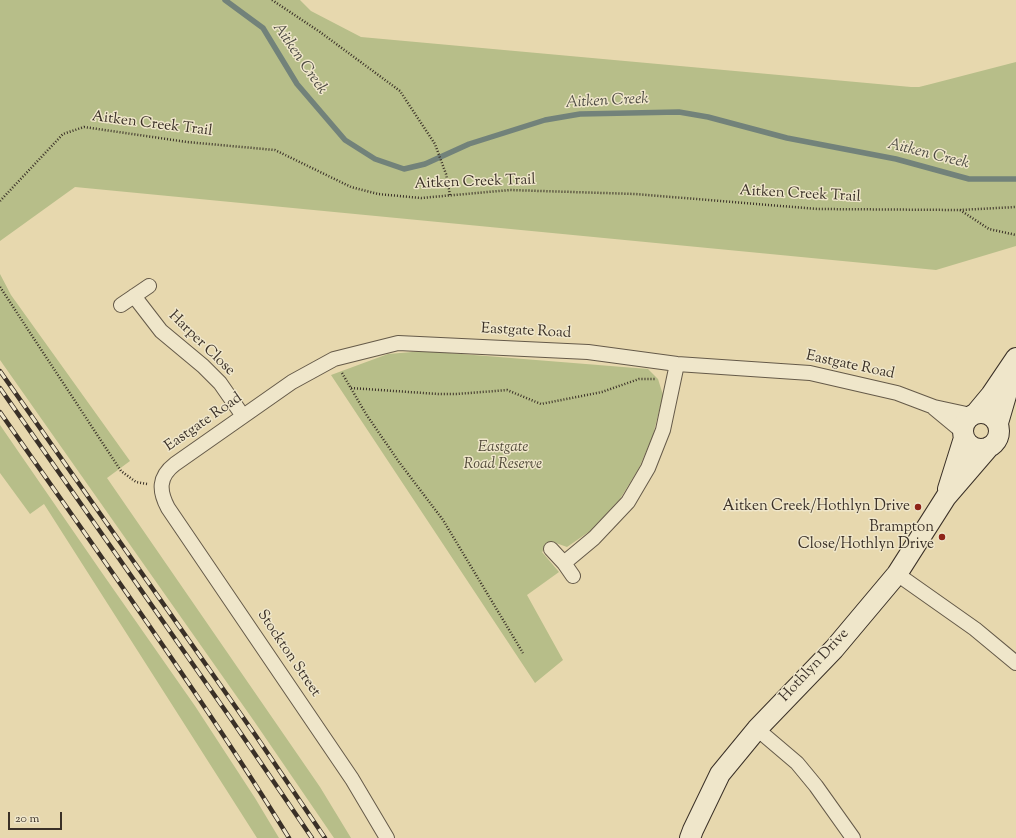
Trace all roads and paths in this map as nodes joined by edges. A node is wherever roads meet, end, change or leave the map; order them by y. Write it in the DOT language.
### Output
graph roads {
  1 [pos="272,0"];
  2 [pos="450,195"];
  3 [pos="0,201"];
  4 [pos="1016,207"];
  5 [pos="960,210"];
  6 [pos="1016,235"];
  7 [pos="149,286"];
  8 [pos="0,287"];
  9 [pos="134,296"];
  10 [pos="121,305"];
  11 [pos="1016,357"];
  12 [pos="334,359"];
  13 [pos="677,364"];
  14 [pos="660,379"];
  15 [pos="351,388"];
  16 [pos="243,416"];
  17 [pos="998,423"];
  18 [pos="968,424"];
  19 [pos="989,448"];
  20 [pos="155,487"];
  21 [pos="946,497"];
  22 [pos="551,549"];
  23 [pos="564,563"];
  24 [pos="897,574"];
  25 [pos="573,576"];
  26 [pos="523,653"];
  27 [pos="1016,663"];
  28 [pos="757,729"];
  29 [pos="387,838"];
  30 [pos="690,838"];
  31 [pos="853,838"];
  1 -- 2 [label="path"];
  2 -- 3 [label="path, Aitken Creek Trail"];
  2 -- 5 [label="path, Aitken Creek Trail"];
  4 -- 5 [label="path, Aitken Creek Trail"];
  5 -- 6 [label="path"];
  7 -- 9 [label="street"];
  8 -- 20 [label="path"];
  9 -- 10 [label="street"];
  9 -- 16 [label="street, Harper Close"];
  11 -- 17 [label="street, Hothlyn Drive"];
  11 -- 18 [label="street, Hothlyn Drive"];
  12 -- 13 [label="street, Eastgate Road"];
  12 -- 15 [label="path"];
  12 -- 16 [label="street, Eastgate Road"];
  13 -- 18 [label="street, Eastgate Road"];
  13 -- 23 [label="street"];
  14 -- 15 [label="path"];
  15 -- 26 [label="path"];
  16 -- 20 [label="street, Eastgate Road"];
  17 -- 18 [label="street"];
  17 -- 19 [label="street"];
  18 -- 19 [label="street"];
  18 -- 21 [label="street, Hothlyn Drive"];
  19 -- 21 [label="street, Hothlyn Drive"];
  20 -- 29 [label="street, Stockton Street"];
  21 -- 24 [label="street, Hothlyn Drive"];
  22 -- 23 [label="street"];
  23 -- 25 [label="street"];
  24 -- 27 [label="street"];
  24 -- 28 [label="street, Hothlyn Drive"];
  28 -- 30 [label="street, Hothlyn Drive"];
  28 -- 31 [label="street"];
}
